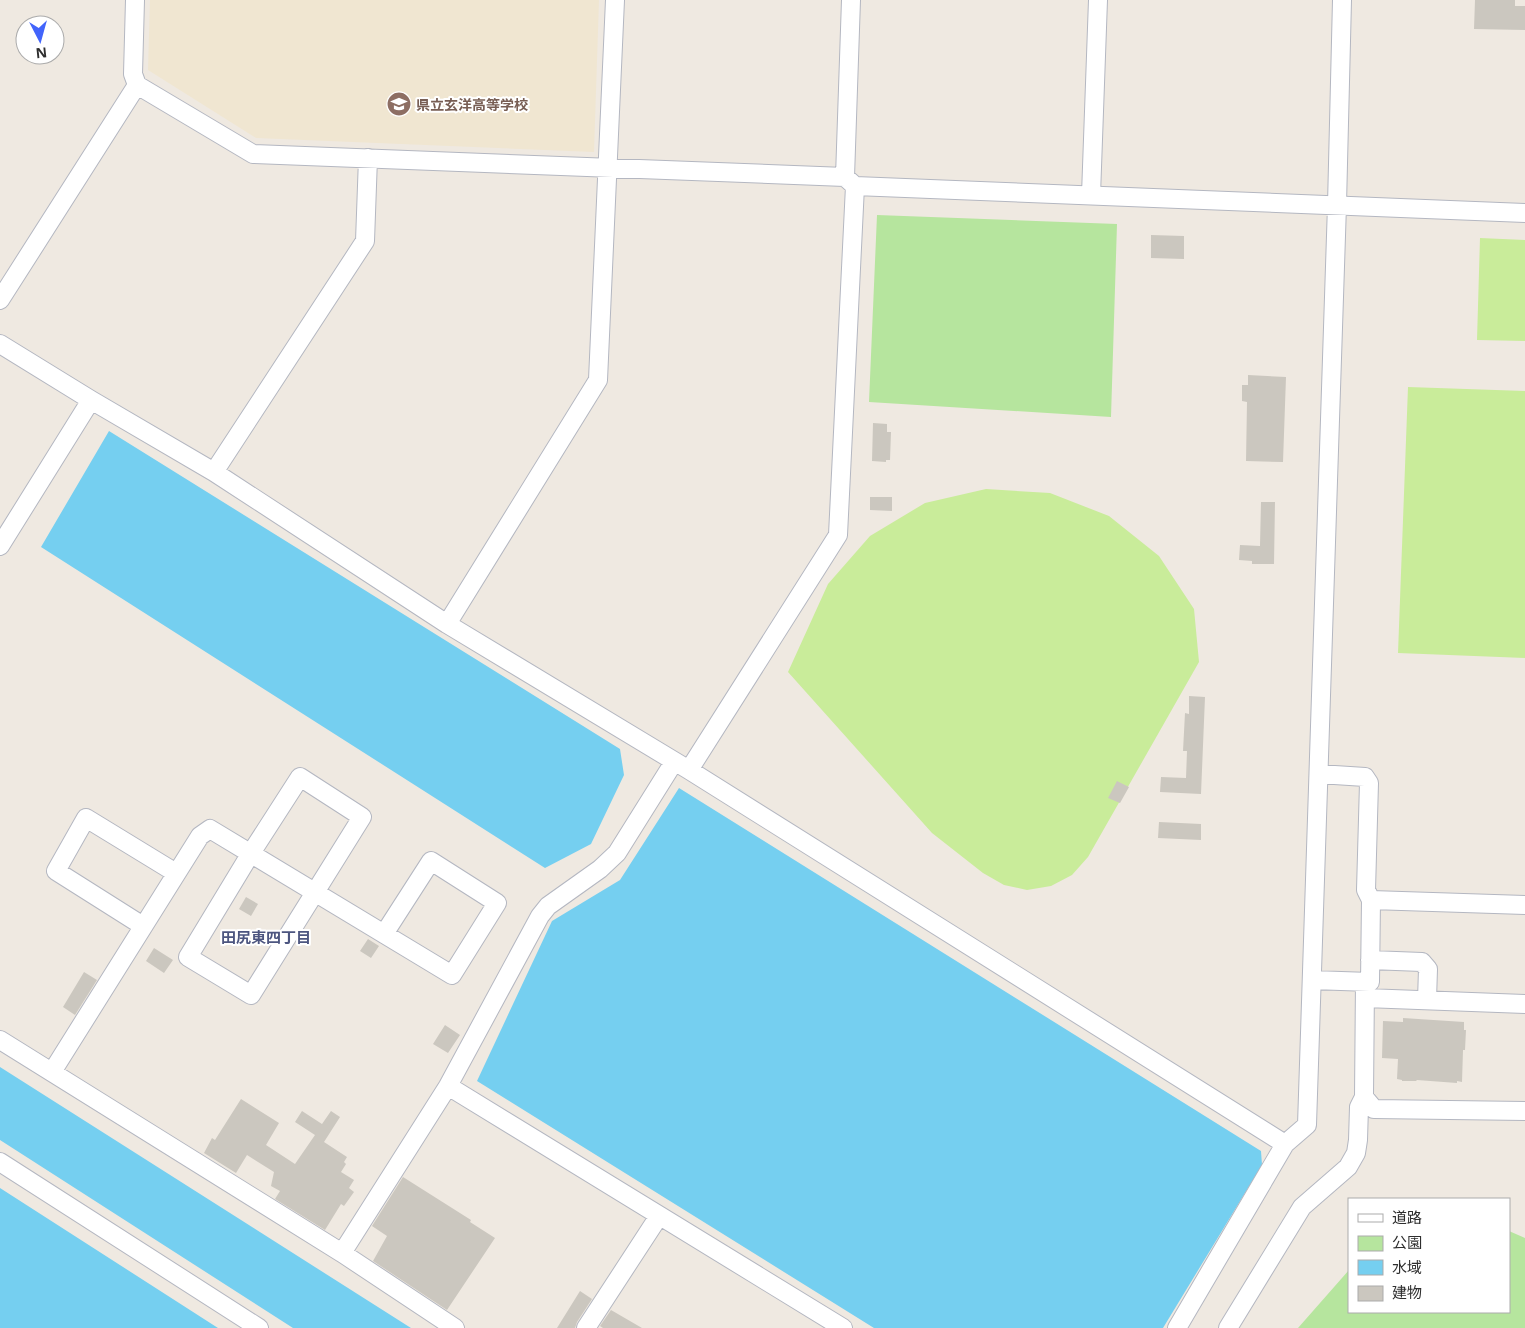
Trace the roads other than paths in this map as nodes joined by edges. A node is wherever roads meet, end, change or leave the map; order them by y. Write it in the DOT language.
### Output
graph roads {
  1 [pos="135,0"];
  2 [pos="615,0"];
  3 [pos="852,0"];
  4 [pos="1098,0"];
  5 [pos="1342,0"];
  6 [pos="137,85"];
  7 [pos="368,158"];
  8 [pos="609,168"];
  9 [pos="850,182"];
  10 [pos="1091,195"];
  11 [pos="1337,205"];
  12 [pos="1525,213"];
  13 [pos="0,300"];
  14 [pos="0,344"];
  15 [pos="91,400"];
  16 [pos="214,472"];
  17 [pos="0,546"];
  18 [pos="447,624"];
  19 [pos="682,766"];
  20 [pos="1319,774"];
  21 [pos="250,853"];
  22 [pos="176,873"];
  23 [pos="315,892"];
  24 [pos="1371,900"];
  25 [pos="1525,905"];
  26 [pos="144,926"];
  27 [pos="384,934"];
  28 [pos="1370,960"];
  29 [pos="1312,980"];
  30 [pos="1365,990"];
  31 [pos="1427,1000"];
  32 [pos="1525,1004"];
  33 [pos="0,1040"];
  34 [pos="52,1072"];
  35 [pos="448,1086"];
  36 [pos="1364,1097"];
  37 [pos="1525,1111"];
  38 [pos="1285,1144"];
  39 [pos="0,1162"];
  40 [pos="659,1216"];
  41 [pos="342,1253"];
  42 [pos="259,1328"];
  43 [pos="455,1328"];
  44 [pos="586,1328"];
  45 [pos="843,1328"];
  46 [pos="1177,1328"];
  47 [pos="1228,1328"];
  1 -- 6 [label="street"];
  2 -- 8 [label="street"];
  3 -- 9 [label="street"];
  4 -- 10 [label="street"];
  5 -- 11 [label="street"];
  6 -- 7 [label="street"];
  6 -- 13 [label="street"];
  7 -- 8 [label="street"];
  7 -- 16 [label="street"];
  8 -- 9 [label="street"];
  8 -- 18 [label="street"];
  9 -- 10 [label="street"];
  9 -- 19 [label="street"];
  10 -- 11 [label="street"];
  11 -- 12 [label="street"];
  11 -- 20 [label="street"];
  14 -- 15 [label="street"];
  15 -- 16 [label="street"];
  15 -- 17 [label="street"];
  16 -- 18 [label="street"];
  18 -- 19 [label="street"];
  19 -- 35 [label="street"];
  19 -- 38 [label="street"];
  20 -- 24 [label="street"];
  20 -- 29 [label="street"];
  21 -- 22 [label="street"];
  21 -- 23 [label="street"];
  21 -- 23 [label="street"];
  21 -- 23 [label="street"];
  22 -- 26 [label="street"];
  22 -- 26 [label="street"];
  23 -- 27 [label="street"];
  24 -- 25 [label="street"];
  24 -- 28 [label="street"];
  26 -- 34 [label="street"];
  27 -- 27 [label="street"];
  28 -- 30 [label="street"];
  28 -- 31 [label="street"];
  29 -- 30 [label="street"];
  29 -- 38 [label="street"];
  30 -- 31 [label="street"];
  30 -- 36 [label="street"];
  31 -- 32 [label="street"];
  33 -- 34 [label="street"];
  34 -- 41 [label="street"];
  35 -- 40 [label="street"];
  35 -- 41 [label="street"];
  36 -- 37 [label="street"];
  36 -- 47 [label="street"];
  38 -- 46 [label="street"];
  39 -- 42 [label="street"];
  40 -- 44 [label="street"];
  40 -- 45 [label="street"];
  41 -- 43 [label="street"];
}
